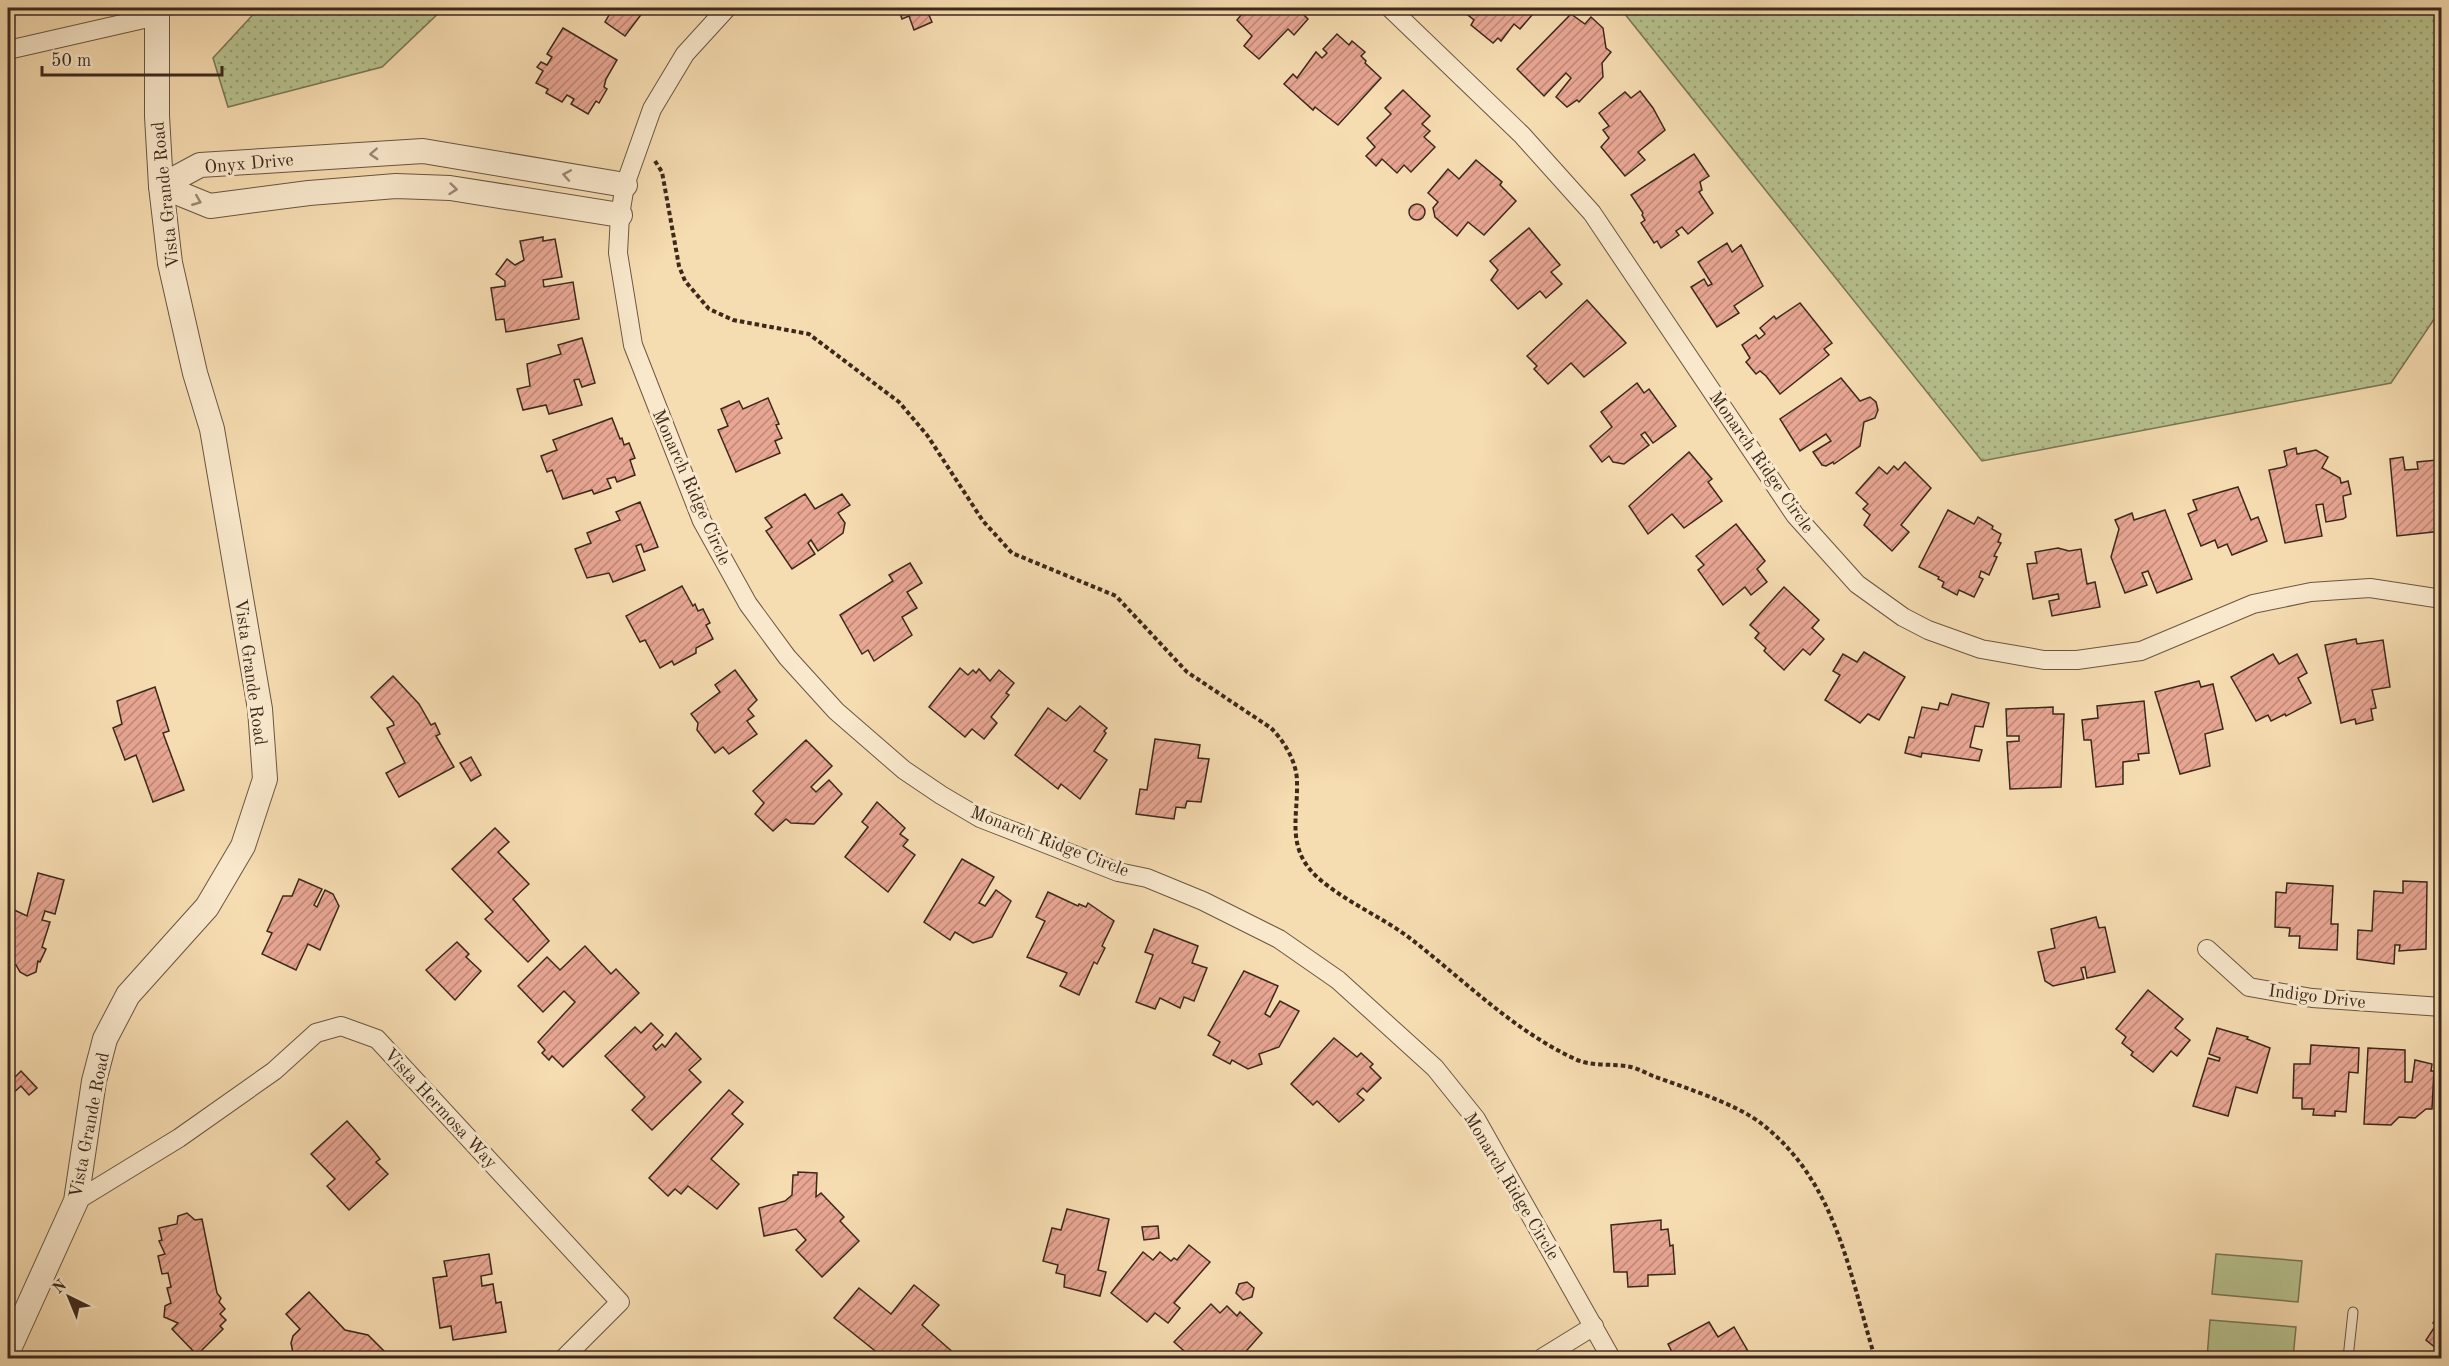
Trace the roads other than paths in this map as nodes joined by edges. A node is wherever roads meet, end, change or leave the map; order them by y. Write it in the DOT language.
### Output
graph roads {
  1 [pos="727,8"];
  2 [pos="1390,8"];
  3 [pos="157,12"];
  4 [pos="8,50"];
  5 [pos="625,185"];
  6 [pos="161,186"];
  7 [pos="620,215"];
  8 [pos="2442,598"];
  9 [pos="2207,949"];
  10 [pos="2442,1007"];
  11 [pos="76,1201"];
  12 [pos="2353,1312"];
  13 [pos="14,1319"];
  14 [pos="1594,1326"];
  15 [pos="8,1351"];
  16 [pos="564,1359"];
  17 [pos="1542,1359"];
  18 [pos="1611,1359"];
  19 [pos="2348,1359"];
  1 -- 5 [label="street, Monarch Ridge Circle"];
  2 -- 8 [label="street, Monarch Ridge Circle"];
  3 -- 4 [label="street"];
  3 -- 6 [label="street, Vista Grande Road"];
  5 -- 6 [label="street, Onyx Drive, one-way"];
  5 -- 7 [label="street, Monarch Ridge Circle"];
  6 -- 7 [label="street, Onyx Drive, one-way"];
  6 -- 11 [label="street, Vista Grande Road"];
  7 -- 14 [label="street, Monarch Ridge Circle"];
  9 -- 10 [label="street, Indigo Drive"];
  11 -- 13 [label="street, Vista Grande Road"];
  11 -- 16 [label="street, Vista Hermosa Way"];
  12 -- 19 [label="lane"];
  13 -- 15 [label="street, Vista Grande Road"];
  14 -- 17 [label="street"];
  14 -- 18 [label="street, Monarch Ridge Circle"];
}
